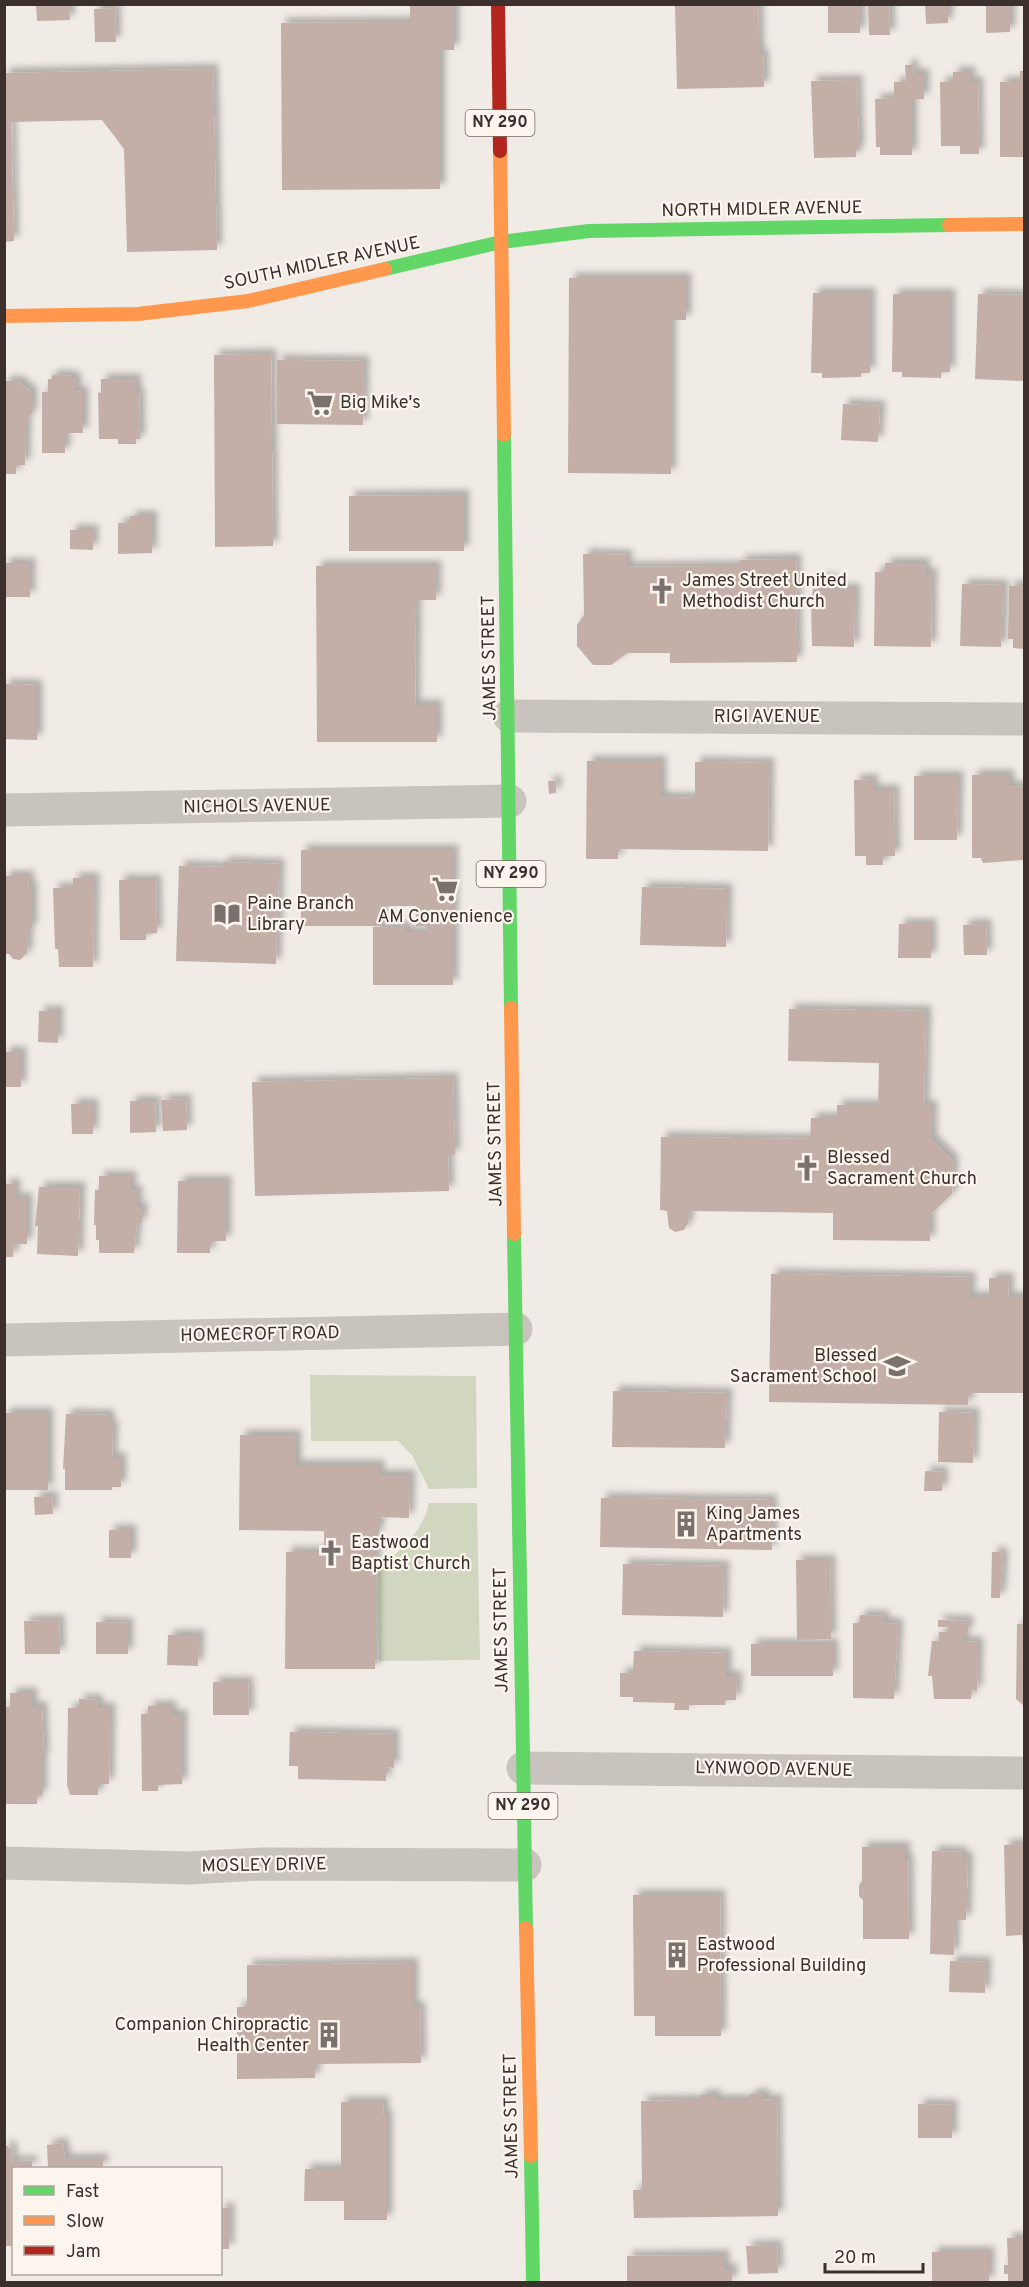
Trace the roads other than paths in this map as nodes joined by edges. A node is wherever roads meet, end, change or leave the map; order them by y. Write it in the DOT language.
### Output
graph roads {
  1 [pos="498,4"];
  2 [pos="1024,224"];
  3 [pos="501,242"];
  4 [pos="4,316"];
  5 [pos="509,716"];
  6 [pos="1024,719"];
  7 [pos="510,801"];
  8 [pos="4,810"];
  9 [pos="516,1329"];
  10 [pos="4,1340"];
  11 [pos="523,1768"];
  12 [pos="1024,1773"];
  13 [pos="4,1863"];
  14 [pos="525,1865"];
  15 [pos="533,2283"];
  1 -- 3 [label="main road, JAMES STREET / NY 290"];
  2 -- 3 [label="main road, NORTH MIDLER AVENUE"];
  3 -- 4 [label="main road, SOUTH MIDLER AVENUE"];
  3 -- 5 [label="main road, JAMES STREET / NY 290"];
  5 -- 6 [label="street, RIGI AVENUE"];
  5 -- 7 [label="main road, JAMES STREET / NY 290"];
  7 -- 8 [label="street, NICHOLS AVENUE"];
  7 -- 9 [label="main road, JAMES STREET / NY 290"];
  9 -- 10 [label="street, HOMECROFT ROAD"];
  9 -- 11 [label="main road, JAMES STREET / NY 290"];
  11 -- 12 [label="street, LYNWOOD AVENUE"];
  11 -- 14 [label="main road, JAMES STREET / NY 290"];
  13 -- 14 [label="street, MOSLEY DRIVE"];
  14 -- 15 [label="main road, JAMES STREET / NY 290"];
}
